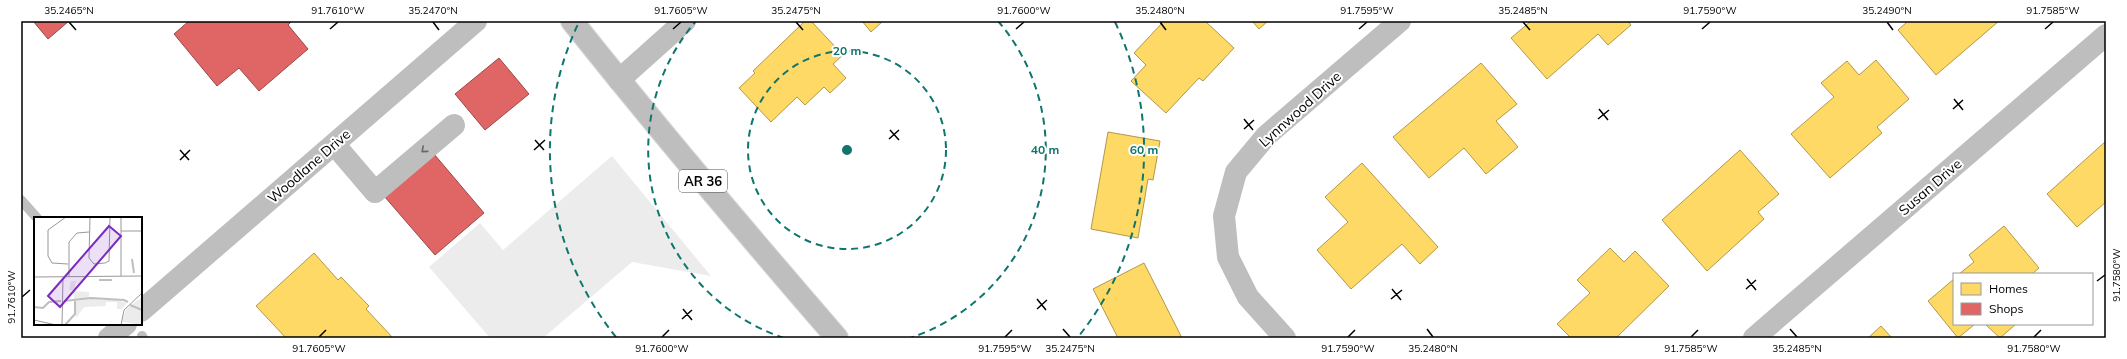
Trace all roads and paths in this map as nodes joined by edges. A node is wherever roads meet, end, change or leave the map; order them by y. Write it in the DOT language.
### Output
graph roads {
  1 [pos="476,21"];
  2 [pos="572,21"];
  3 [pos="685,21"];
  4 [pos="1400,21"];
  5 [pos="2106,35"];
  6 [pos="619,80"];
  7 [pos="454,125"];
  8 [pos="334,144"];
  9 [pos="142,310"];
  10 [pos="125,325"];
  11 [pos="110,338"];
  12 [pos="838,338"];
  13 [pos="1285,338"];
  14 [pos="1754,338"];
  1 -- 8 [label="street, Woodlane Drive"];
  2 -- 6 [label="street, AR 36"];
  3 -- 6 [label="street"];
  4 -- 13 [label="street, Lynnwood Drive"];
  5 -- 14 [label="street, Susan Drive"];
  6 -- 12 [label="street, AR 36"];
  7 -- 8 [label="street, one-way"];
  8 -- 9 [label="street, Woodlane Drive"];
  10 -- 11 [label="street"];
}
